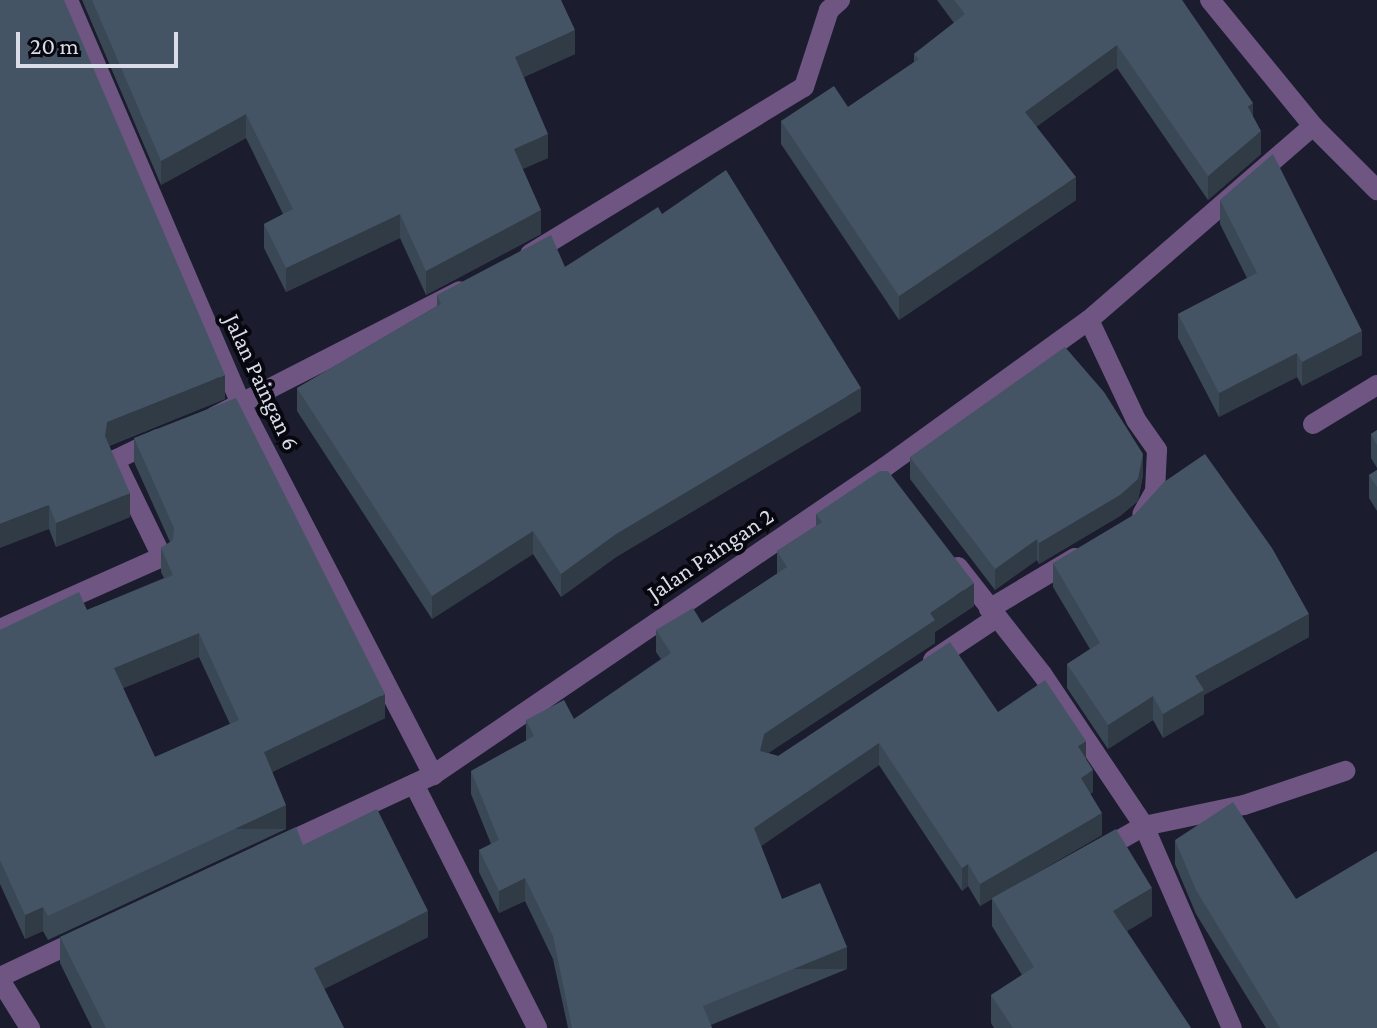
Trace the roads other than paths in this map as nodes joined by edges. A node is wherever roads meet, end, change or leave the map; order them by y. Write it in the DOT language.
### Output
graph roads {
  1 [pos="68,0"];
  2 [pos="840,0"];
  3 [pos="1210,0"];
  4 [pos="1313,126"];
  5 [pos="1377,190"];
  6 [pos="515,262"];
  7 [pos="474,284"];
  8 [pos="1089,320"];
  9 [pos="1377,385"];
  10 [pos="242,406"];
  11 [pos="1313,424"];
  12 [pos="1128,527"];
  13 [pos="941,544"];
  14 [pos="1090,549"];
  15 [pos="992,613"];
  16 [pos="0,629"];
  17 [pos="917,670"];
  18 [pos="1345,771"];
  19 [pos="433,775"];
  20 [pos="414,784"];
  21 [pos="1144,826"];
  22 [pos="257,857"];
  23 [pos="1079,863"];
  24 [pos="100,930"];
  25 [pos="0,978"];
  26 [pos="30,1028"];
  27 [pos="537,1028"];
  28 [pos="1232,1028"];
  1 -- 10 [label="street, Jalan Paingan 6"];
  2 -- 6 [label="street"];
  3 -- 4 [label="street"];
  4 -- 5 [label="street"];
  4 -- 8 [label="street, Jalan Paingan 2"];
  7 -- 10 [label="street"];
  8 -- 12 [label="street"];
  8 -- 19 [label="street, Jalan Paingan 2"];
  9 -- 11 [label="street"];
  10 -- 16 [label="street"];
  10 -- 19 [label="street, Jalan Paingan 6"];
  13 -- 15 [label="street"];
  14 -- 15 [label="street"];
  15 -- 17 [label="street"];
  15 -- 21 [label="street"];
  18 -- 21 [label="street"];
  19 -- 20 [label="street, Jalan Paingan 2"];
  20 -- 22 [label="street, Jalan Paingan 2"];
  20 -- 27 [label="street"];
  21 -- 23 [label="street"];
  21 -- 28 [label="street"];
  24 -- 25 [label="street"];
  25 -- 26 [label="street"];
}
